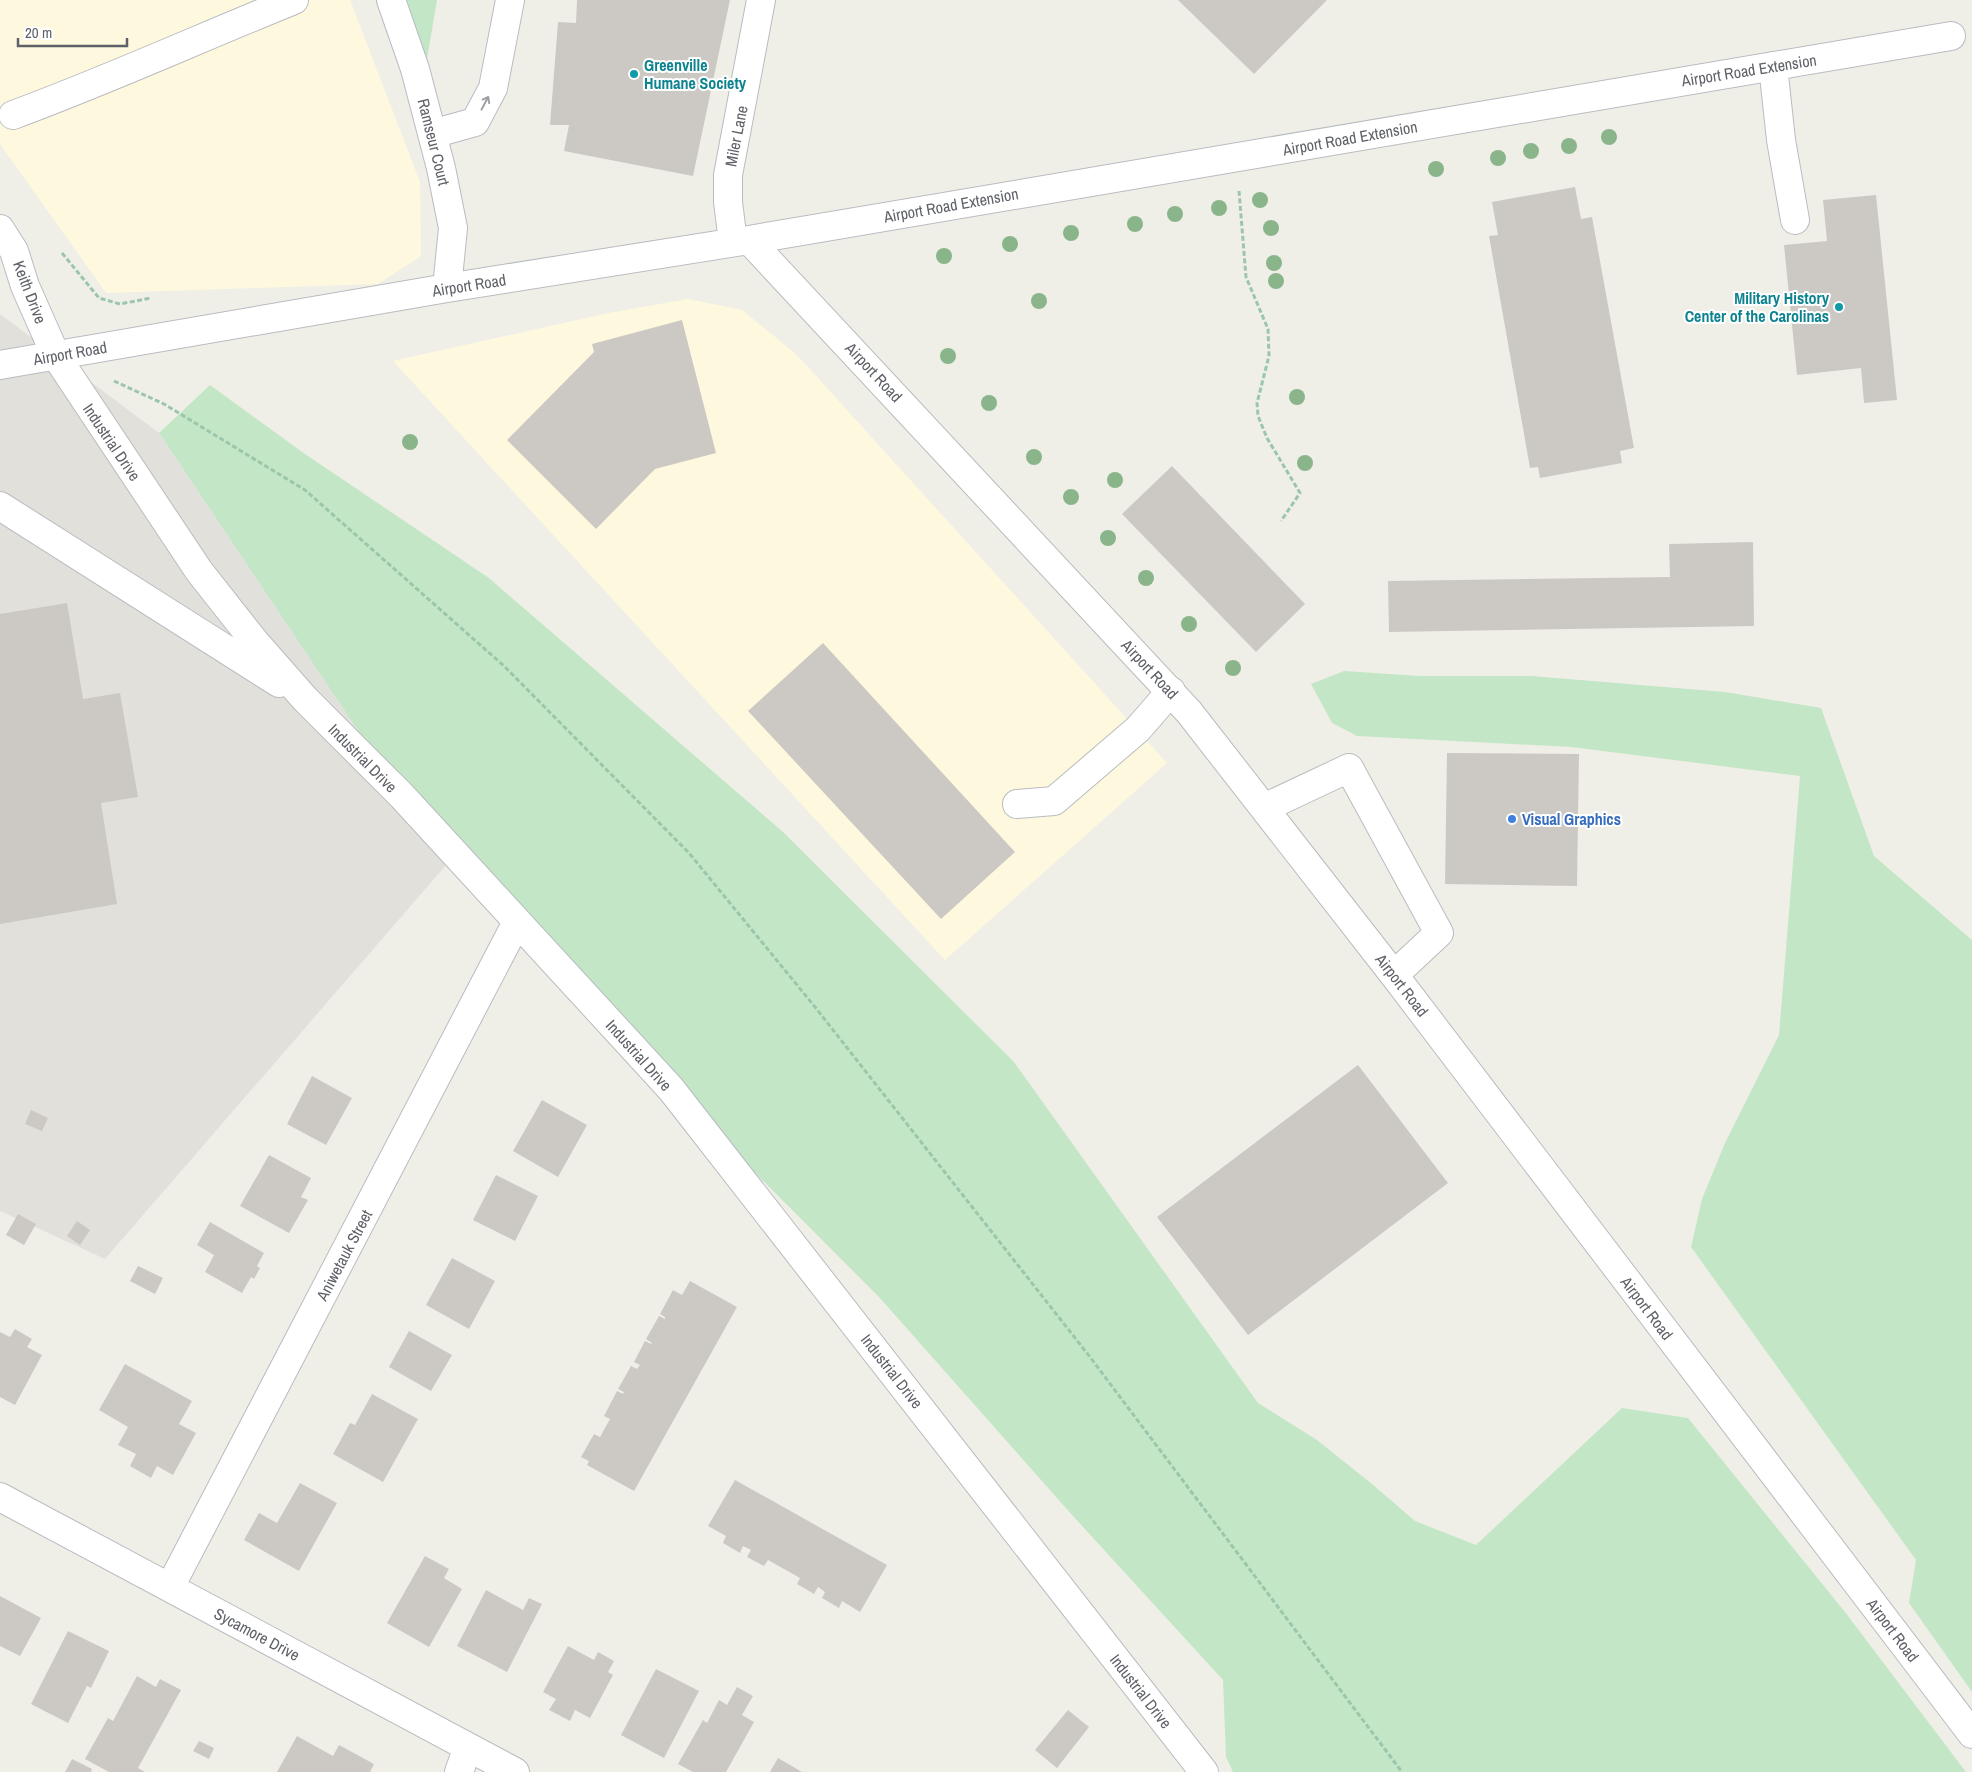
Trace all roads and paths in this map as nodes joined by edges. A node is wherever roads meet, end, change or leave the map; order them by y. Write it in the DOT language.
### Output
graph roads {
  1 [pos="294,0"];
  2 [pos="391,0"];
  3 [pos="510,0"];
  4 [pos="761,0"];
  5 [pos="1952,36"];
  6 [pos="1773,66"];
  7 [pos="13,115"];
  8 [pos="432,134"];
  9 [pos="1239,191"];
  10 [pos="1795,220"];
  11 [pos="0,230"];
  12 [pos="741,241"];
  13 [pos="62,253"];
  14 [pos="447,288"];
  15 [pos="151,298"];
  16 [pos="56,356"];
  17 [pos="0,365"];
  18 [pos="164,404"];
  19 [pos="0,506"];
  20 [pos="1281,521"];
  21 [pos="1171,691"];
  22 [pos="304,699"];
  23 [pos="1017,804"];
  24 [pos="1264,808"];
  25 [pos="517,922"];
  26 [pos="1394,975"];
  27 [pos="0,1497"];
  28 [pos="170,1588"];
  29 [pos="1972,1734"];
  30 [pos="464,1760"];
  31 [pos="515,1772"];
  32 [pos="1204,1772"];
  33 [pos="1402,1772"];
  1 -- 7 [label="street"];
  2 -- 8 [label="street, Ramseur Court"];
  8 -- 3 [label="street, one-way"];
  4 -- 12 [label="street, Miler Lane"];
  5 -- 6 [label="street, Airport Road Extension"];
  6 -- 10 [label="street"];
  6 -- 12 [label="street, Airport Road Extension"];
  8 -- 14 [label="street, Ramseur Court"];
  9 -- 20 [label="path"];
  11 -- 16 [label="street, Keith Drive"];
  12 -- 14 [label="street, Airport Road"];
  12 -- 21 [label="street, Airport Road"];
  13 -- 15 [label="path"];
  14 -- 16 [label="street, Airport Road"];
  16 -- 17 [label="street, Airport Road"];
  16 -- 22 [label="street, Industrial Drive"];
  18 -- 33 [label="path"];
  19 -- 22 [label="street"];
  21 -- 23 [label="street"];
  21 -- 24 [label="street, Airport Road"];
  22 -- 25 [label="street, Industrial Drive"];
  24 -- 26 [label="street, Airport Road"];
  24 -- 26 [label="street"];
  25 -- 28 [label="street, Aniwetauk Street"];
  25 -- 32 [label="street, Industrial Drive"];
  26 -- 29 [label="street, Airport Road"];
  27 -- 28 [label="street, Sycamore Drive"];
  28 -- 30 [label="street, Sycamore Drive"];
  30 -- 31 [label="street, Sycamore Drive"];
}
